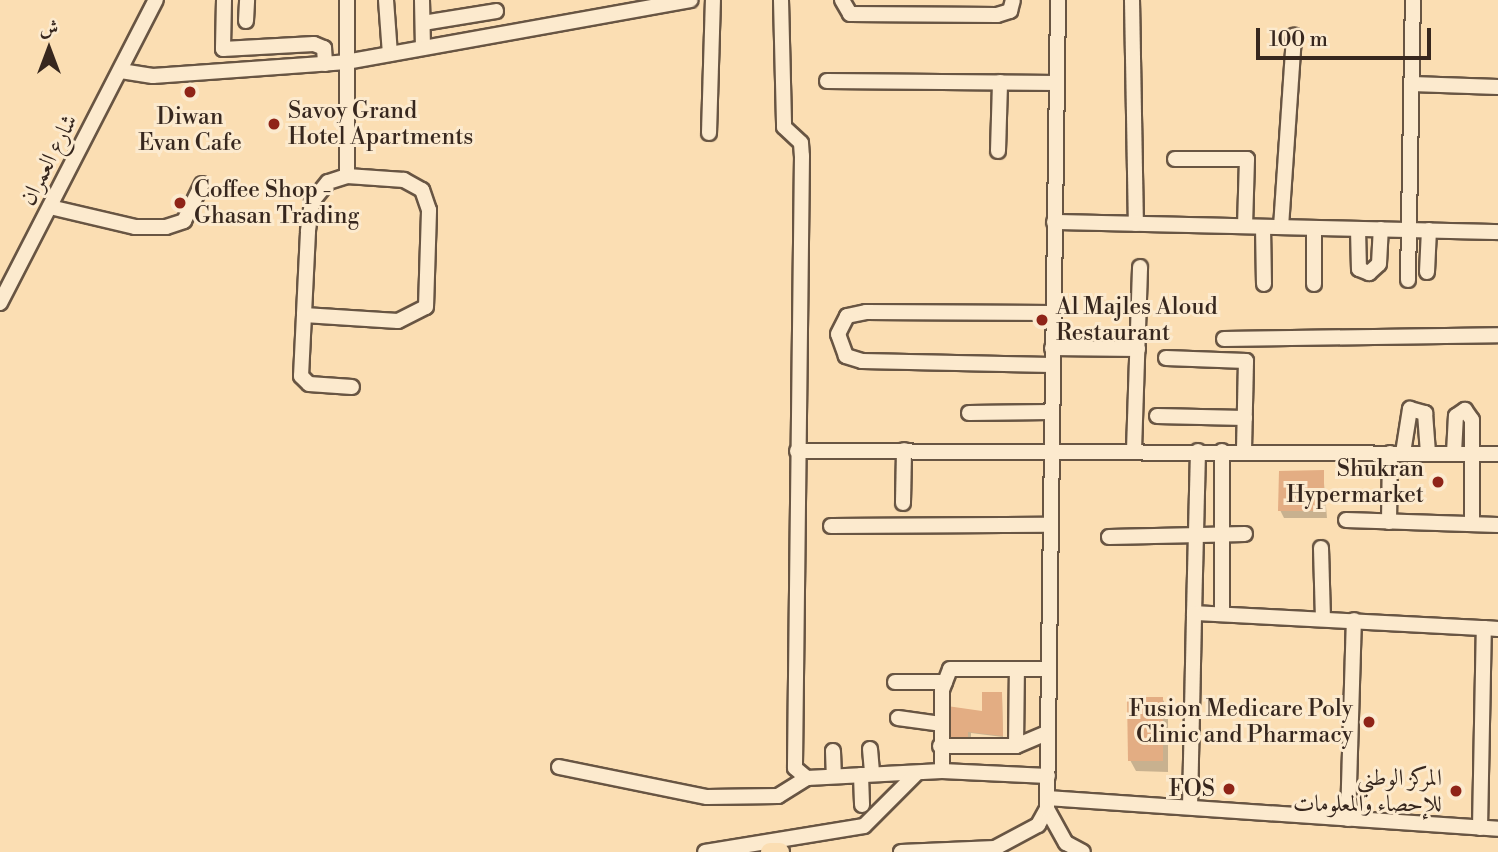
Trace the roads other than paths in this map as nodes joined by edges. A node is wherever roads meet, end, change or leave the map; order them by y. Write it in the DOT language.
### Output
graph roads {
  1 [pos="156,0"];
  2 [pos="224,0"];
  3 [pos="247,0"];
  4 [pos="347,0"];
  5 [pos="386,0"];
  6 [pos="422,0"];
  7 [pos="690,0"];
  8 [pos="713,0"];
  9 [pos="781,0"];
  10 [pos="842,0"];
  11 [pos="1013,0"];
  12 [pos="1058,0"];
  13 [pos="1132,0"];
  14 [pos="1413,0"];
  15 [pos="496,6"];
  16 [pos="246,22"];
  17 [pos="423,23"];
  18 [pos="497,34"];
  19 [pos="1294,35"];
  20 [pos="424,48"];
  21 [pos="390,54"];
  22 [pos="346,62"];
  23 [pos="325,64"];
  24 [pos="121,71"];
  25 [pos="827,81"];
  26 [pos="1000,82"];
  27 [pos="1057,83"];
  28 [pos="1412,84"];
  29 [pos="1498,87"];
  30 [pos="709,133"];
  31 [pos="998,151"];
  32 [pos="1175,159"];
  33 [pos="347,176"];
  34 [pos="202,184"];
  35 [pos="50,207"];
  36 [pos="1054,222"];
  37 [pos="1136,224"];
  38 [pos="1245,226"];
  39 [pos="1263,227"];
  40 [pos="1281,227"];
  41 [pos="1314,228"];
  42 [pos="1358,229"];
  43 [pos="1381,229"];
  44 [pos="1410,230"];
  45 [pos="1429,230"];
  46 [pos="1498,232"];
  47 [pos="1140,267"];
  48 [pos="1427,272"];
  49 [pos="1408,279"];
  50 [pos="1264,284"];
  51 [pos="1314,284"];
  52 [pos="0,303"];
  53 [pos="1052,313"];
  54 [pos="304,315"];
  55 [pos="1498,335"];
  56 [pos="1224,339"];
  57 [pos="1052,348"];
  58 [pos="1138,349"];
  59 [pos="1166,358"];
  60 [pos="1051,365"];
  61 [pos="352,387"];
  62 [pos="1051,412"];
  63 [pos="969,413"];
  64 [pos="1157,416"];
  65 [pos="1245,418"];
  66 [pos="1050,448"];
  67 [pos="904,450"];
  68 [pos="1135,450"];
  69 [pos="1198,450"];
  70 [pos="797,451"];
  71 [pos="1222,451"];
  72 [pos="1244,451"];
  73 [pos="1397,453"];
  74 [pos="1428,453"];
  75 [pos="1454,453"];
  76 [pos="1474,454"];
  77 [pos="1498,454"];
  78 [pos="903,503"];
  79 [pos="1346,520"];
  80 [pos="1389,522"];
  81 [pos="1472,524"];
  82 [pos="1048,525"];
  83 [pos="1498,525"];
  84 [pos="831,526"];
  85 [pos="1198,534"];
  86 [pos="1222,534"];
  87 [pos="1245,534"];
  88 [pos="1109,537"];
  89 [pos="1321,548"];
  90 [pos="1194,612"];
  91 [pos="1222,614"];
  92 [pos="1323,619"];
  93 [pos="1354,620"];
  94 [pos="1491,629"];
  95 [pos="1017,669"];
  96 [pos="1045,669"];
  97 [pos="895,682"];
  98 [pos="945,682"];
  99 [pos="898,718"];
  100 [pos="941,724"];
  101 [pos="1047,733"];
  102 [pos="1483,733"];
  103 [pos="1498,734"];
  104 [pos="940,746"];
  105 [pos="1016,746"];
  106 [pos="870,748"];
  107 [pos="832,751"];
  108 [pos="559,767"];
  109 [pos="942,771"];
  110 [pos="916,774"];
  111 [pos="867,775"];
  112 [pos="834,776"];
  113 [pos="1048,776"];
  114 [pos="807,778"];
  115 [pos="1047,804"];
  116 [pos="862,805"];
  117 [pos="1190,807"];
  118 [pos="1348,819"];
  119 [pos="1480,828"];
  120 [pos="1498,829"];
  121 [pos="705,852"];
  122 [pos="770,852"];
  123 [pos="780,852"];
  124 [pos="901,852"];
  125 [pos="1083,852"];
  1 -- 24 [label="street, شارع العمران"];
  2 -- 23 [label="street"];
  3 -- 16 [label="street"];
  4 -- 22 [label="street"];
  5 -- 21 [label="street"];
  6 -- 17 [label="street"];
  7 -- 18 [label="street"];
  8 -- 30 [label="street"];
  9 -- 70 [label="street"];
  10 -- 11 [label="street"];
  12 -- 27 [label="street"];
  13 -- 37 [label="street"];
  14 -- 28 [label="street"];
  15 -- 17 [label="street"];
  15 -- 18 [label="street"];
  17 -- 20 [label="street"];
  18 -- 20 [label="street"];
  19 -- 40 [label="street"];
  20 -- 21 [label="street"];
  21 -- 22 [label="street"];
  22 -- 23 [label="street"];
  22 -- 33 [label="street"];
  23 -- 24 [label="street"];
  24 -- 35 [label="street, شارع العمران"];
  25 -- 26 [label="street"];
  26 -- 27 [label="street"];
  26 -- 31 [label="street"];
  27 -- 36 [label="street"];
  28 -- 29 [label="street"];
  28 -- 44 [label="street"];
  32 -- 38 [label="street"];
  33 -- 54 [label="street"];
  33 -- 54 [label="street"];
  34 -- 35 [label="street"];
  35 -- 52 [label="street, شارع العمران"];
  36 -- 37 [label="street"];
  36 -- 53 [label="street"];
  37 -- 38 [label="street"];
  38 -- 39 [label="street"];
  39 -- 40 [label="street"];
  39 -- 50 [label="street"];
  40 -- 41 [label="street"];
  41 -- 42 [label="street"];
  41 -- 51 [label="street"];
  42 -- 43 [label="street"];
  42 -- 43 [label="street"];
  43 -- 44 [label="street"];
  44 -- 45 [label="street"];
  44 -- 49 [label="street"];
  45 -- 46 [label="street"];
  45 -- 48 [label="street"];
  47 -- 58 [label="street"];
  53 -- 57 [label="street"];
  53 -- 60 [label="street"];
  54 -- 61 [label="street"];
  55 -- 56 [label="street"];
  57 -- 58 [label="street"];
  57 -- 60 [label="street"];
  58 -- 68 [label="street"];
  59 -- 65 [label="street"];
  60 -- 62 [label="street"];
  62 -- 63 [label="street"];
  62 -- 66 [label="street"];
  64 -- 65 [label="street"];
  65 -- 72 [label="street"];
  66 -- 67 [label="street"];
  66 -- 68 [label="street"];
  66 -- 82 [label="street"];
  67 -- 70 [label="street"];
  67 -- 78 [label="street"];
  68 -- 69 [label="street"];
  69 -- 71 [label="street"];
  69 -- 85 [label="street"];
  70 -- 114 [label="street"];
  71 -- 72 [label="street"];
  71 -- 86 [label="street"];
  72 -- 73 [label="street"];
  73 -- 74 [label="street"];
  73 -- 74 [label="street"];
  73 -- 80 [label="street"];
  74 -- 75 [label="street"];
  75 -- 76 [label="street"];
  75 -- 76 [label="street"];
  76 -- 77 [label="street"];
  76 -- 81 [label="street"];
  79 -- 80 [label="street"];
  80 -- 81 [label="street"];
  81 -- 83 [label="street"];
  82 -- 84 [label="street"];
  82 -- 96 [label="street"];
  85 -- 86 [label="street"];
  85 -- 88 [label="street"];
  85 -- 90 [label="street"];
  86 -- 87 [label="street"];
  86 -- 91 [label="street"];
  89 -- 92 [label="street"];
  90 -- 91 [label="street"];
  90 -- 117 [label="street"];
  91 -- 92 [label="street"];
  92 -- 93 [label="street"];
  93 -- 94 [label="street"];
  93 -- 118 [label="street"];
  94 -- 102 [label="street"];
  95 -- 96 [label="street"];
  95 -- 98 [label="street"];
  95 -- 105 [label="street"];
  96 -- 101 [label="street"];
  97 -- 98 [label="street"];
  98 -- 100 [label="street"];
  99 -- 100 [label="street"];
  100 -- 104 [label="street"];
  101 -- 105 [label="street"];
  101 -- 113 [label="street"];
  102 -- 103 [label="street"];
  102 -- 119 [label="street"];
  104 -- 105 [label="street"];
  104 -- 109 [label="street"];
  106 -- 111 [label="street"];
  107 -- 112 [label="street"];
  108 -- 114 [label="street"];
  109 -- 110 [label="street"];
  109 -- 113 [label="street"];
  110 -- 111 [label="street"];
  110 -- 121 [label="street"];
  111 -- 112 [label="street"];
  111 -- 116 [label="street"];
  112 -- 114 [label="street"];
  113 -- 115 [label="street"];
  115 -- 117 [label="street"];
  115 -- 124 [label="street"];
  115 -- 125 [label="street"];
  117 -- 118 [label="street"];
  118 -- 119 [label="street"];
  119 -- 120 [label="street"];
  122 -- 123 [label="main road"];
}
